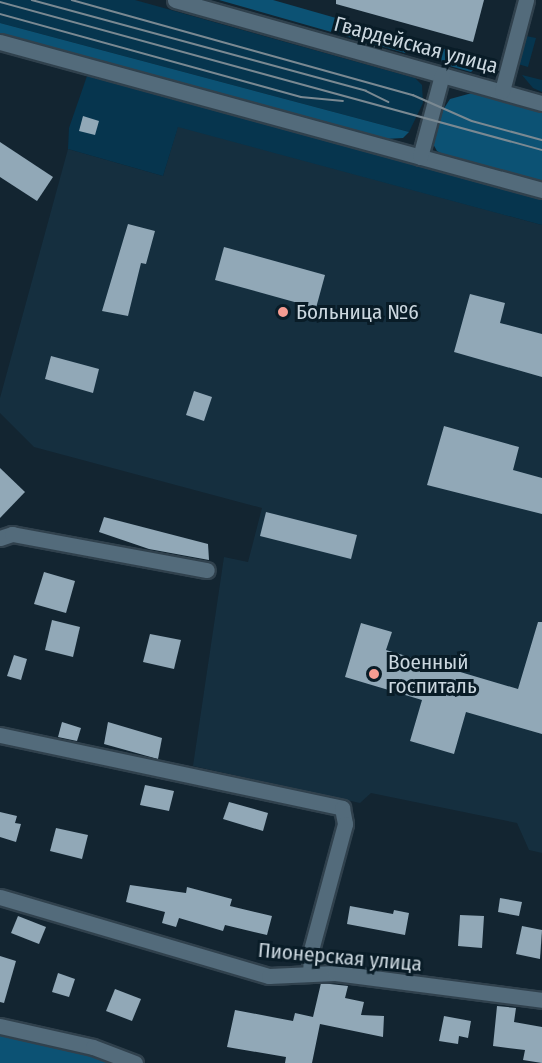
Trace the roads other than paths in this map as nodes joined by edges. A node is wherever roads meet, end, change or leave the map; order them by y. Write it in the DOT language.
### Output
graph roads {
  1 [pos="175,0"];
  2 [pos="526,0"];
  3 [pos="0,42"];
  4 [pos="442,75"];
  5 [pos="502,91"];
  6 [pos="542,103"];
  7 [pos="420,157"];
  8 [pos="542,190"];
  9 [pos="0,538"];
  10 [pos="207,570"];
  11 [pos="0,735"];
  12 [pos="0,897"];
  13 [pos="310,974"];
  14 [pos="542,1000"];
  15 [pos="0,1026"];
  16 [pos="135,1063"];
  1 -- 4 [label="street, Гвардейская улица"];
  2 -- 5 [label="street"];
  3 -- 7 [label="street"];
  4 -- 5 [label="street, Гвардейская улица"];
  4 -- 7 [label="street"];
  5 -- 6 [label="street, Гвардейская улица"];
  7 -- 8 [label="street"];
  9 -- 10 [label="street"];
  11 -- 13 [label="street"];
  12 -- 13 [label="street, Пионерская улица"];
  13 -- 14 [label="street, Пионерская улица"];
  15 -- 16 [label="street"];
}
